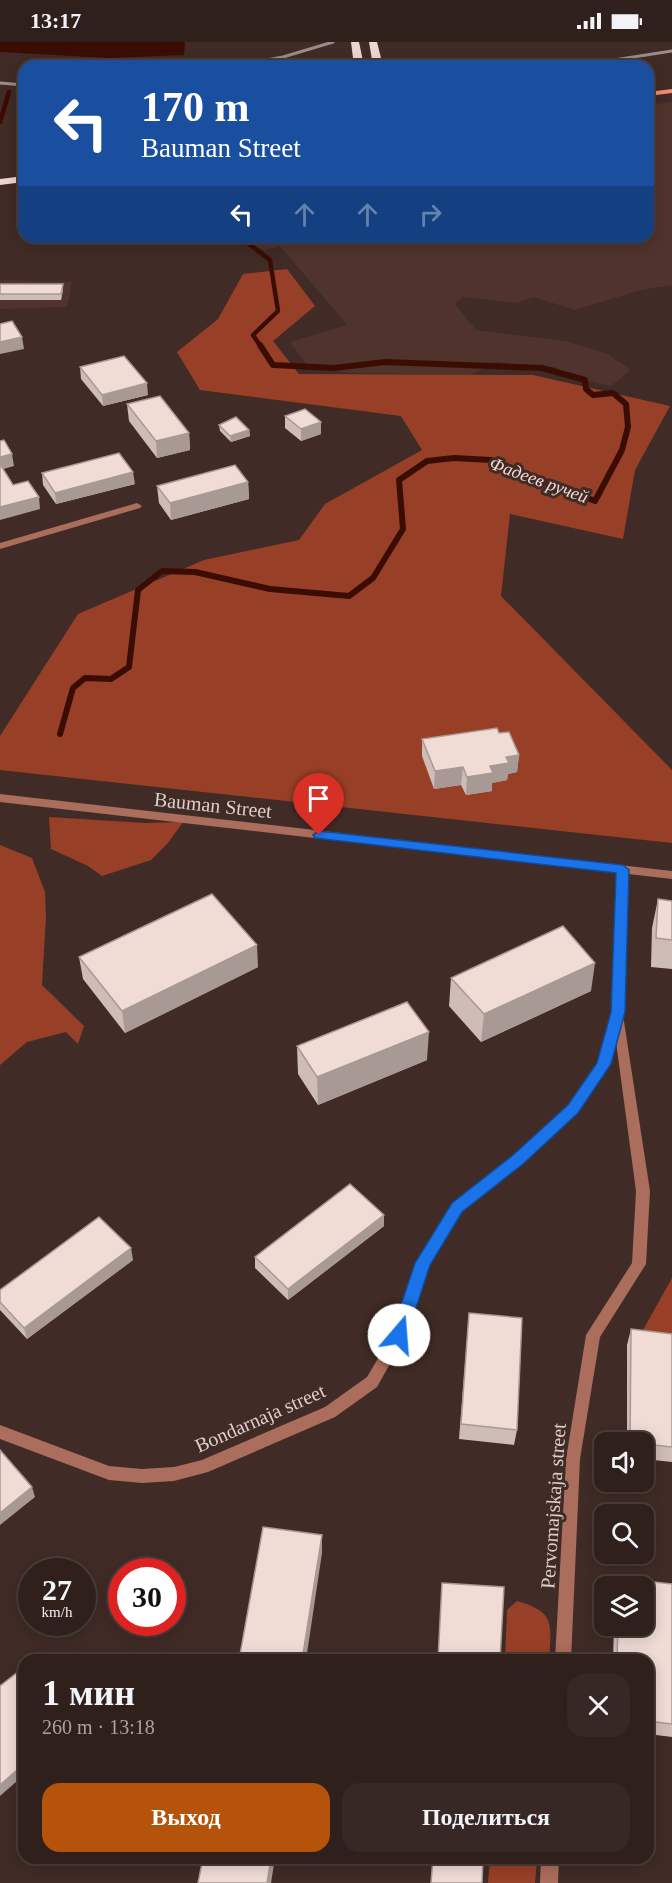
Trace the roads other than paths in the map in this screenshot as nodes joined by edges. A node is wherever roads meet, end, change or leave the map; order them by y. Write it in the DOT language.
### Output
graph roads {
  1 [pos="355,42"];
  2 [pos="373,42"];
  3 [pos="358,60"];
  4 [pos="377,60"];
  5 [pos="672,89"];
  6 [pos="654,91"];
  7 [pos="18,180"];
  8 [pos="0,182"];
  9 [pos="137,506"];
  10 [pos="0,546"];
  11 [pos="0,798"];
  12 [pos="623,870"];
  13 [pos="672,875"];
  14 [pos="618,1012"];
  15 [pos="0,1431"];
  16 [pos="563,1654"];
  17 [pos="550,1864"];
  18 [pos="549,1883"];
  1 -- 3 [label="highway"];
  2 -- 4 [label="highway"];
  5 -- 6 [label="main road"];
  7 -- 8 [label="highway"];
  9 -- 10 [label="street"];
  11 -- 12 [label="street, Bauman Street"];
  12 -- 13 [label="street, Bauman Street"];
  12 -- 14 [label="street, Bondarnaja street"];
  14 -- 15 [label="street, Bondarnaja street"];
  14 -- 16 [label="street, Pervomajskaja street"];
  17 -- 18 [label="street"];
}
